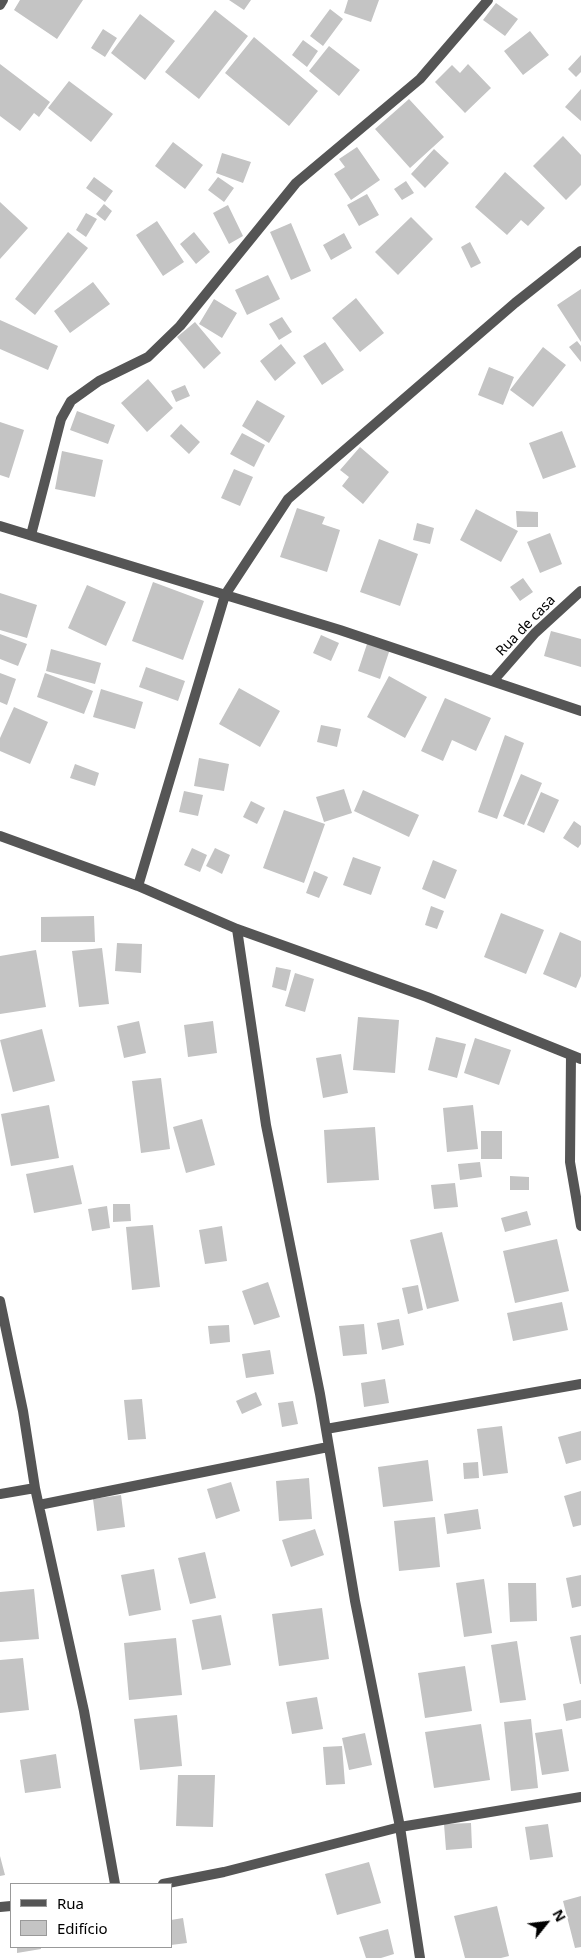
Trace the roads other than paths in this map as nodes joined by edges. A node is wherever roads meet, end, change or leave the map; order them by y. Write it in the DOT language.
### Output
graph roads {
  1 [pos="3,0"];
  2 [pos="488,0"];
  3 [pos="0,5"];
  4 [pos="581,251"];
  5 [pos="0,526"];
  6 [pos="30,535"];
  7 [pos="581,591"];
  8 [pos="225,595"];
  9 [pos="493,681"];
  10 [pos="581,711"];
  11 [pos="0,836"];
  12 [pos="138,886"];
  13 [pos="237,929"];
  14 [pos="571,1055"];
  15 [pos="581,1059"];
  16 [pos="581,1226"];
  17 [pos="0,1301"];
  18 [pos="581,1384"];
  19 [pos="326,1429"];
  20 [pos="328,1446"];
  21 [pos="35,1488"];
  22 [pos="0,1494"];
  23 [pos="39,1505"];
  24 [pos="581,1797"];
  25 [pos="400,1826"];
  26 [pos="115,1883"];
  27 [pos="168,1883"];
  28 [pos="420,1958"];
  1 -- 3 [label="street"];
  2 -- 6 [label="street"];
  4 -- 8 [label="street"];
  5 -- 6 [label="street"];
  6 -- 8 [label="street"];
  7 -- 9 [label="street, Rua de casa"];
  8 -- 9 [label="street"];
  8 -- 12 [label="street"];
  9 -- 10 [label="street"];
  11 -- 12 [label="street"];
  12 -- 13 [label="street"];
  13 -- 14 [label="street"];
  13 -- 19 [label="street"];
  14 -- 15 [label="street"];
  14 -- 16 [label="street"];
  17 -- 21 [label="street"];
  18 -- 19 [label="street"];
  19 -- 20 [label="street"];
  20 -- 23 [label="street"];
  20 -- 25 [label="street"];
  21 -- 22 [label="street"];
  21 -- 23 [label="street"];
  23 -- 26 [label="street"];
  24 -- 25 [label="street"];
  25 -- 27 [label="street"];
  25 -- 28 [label="street"];
}
